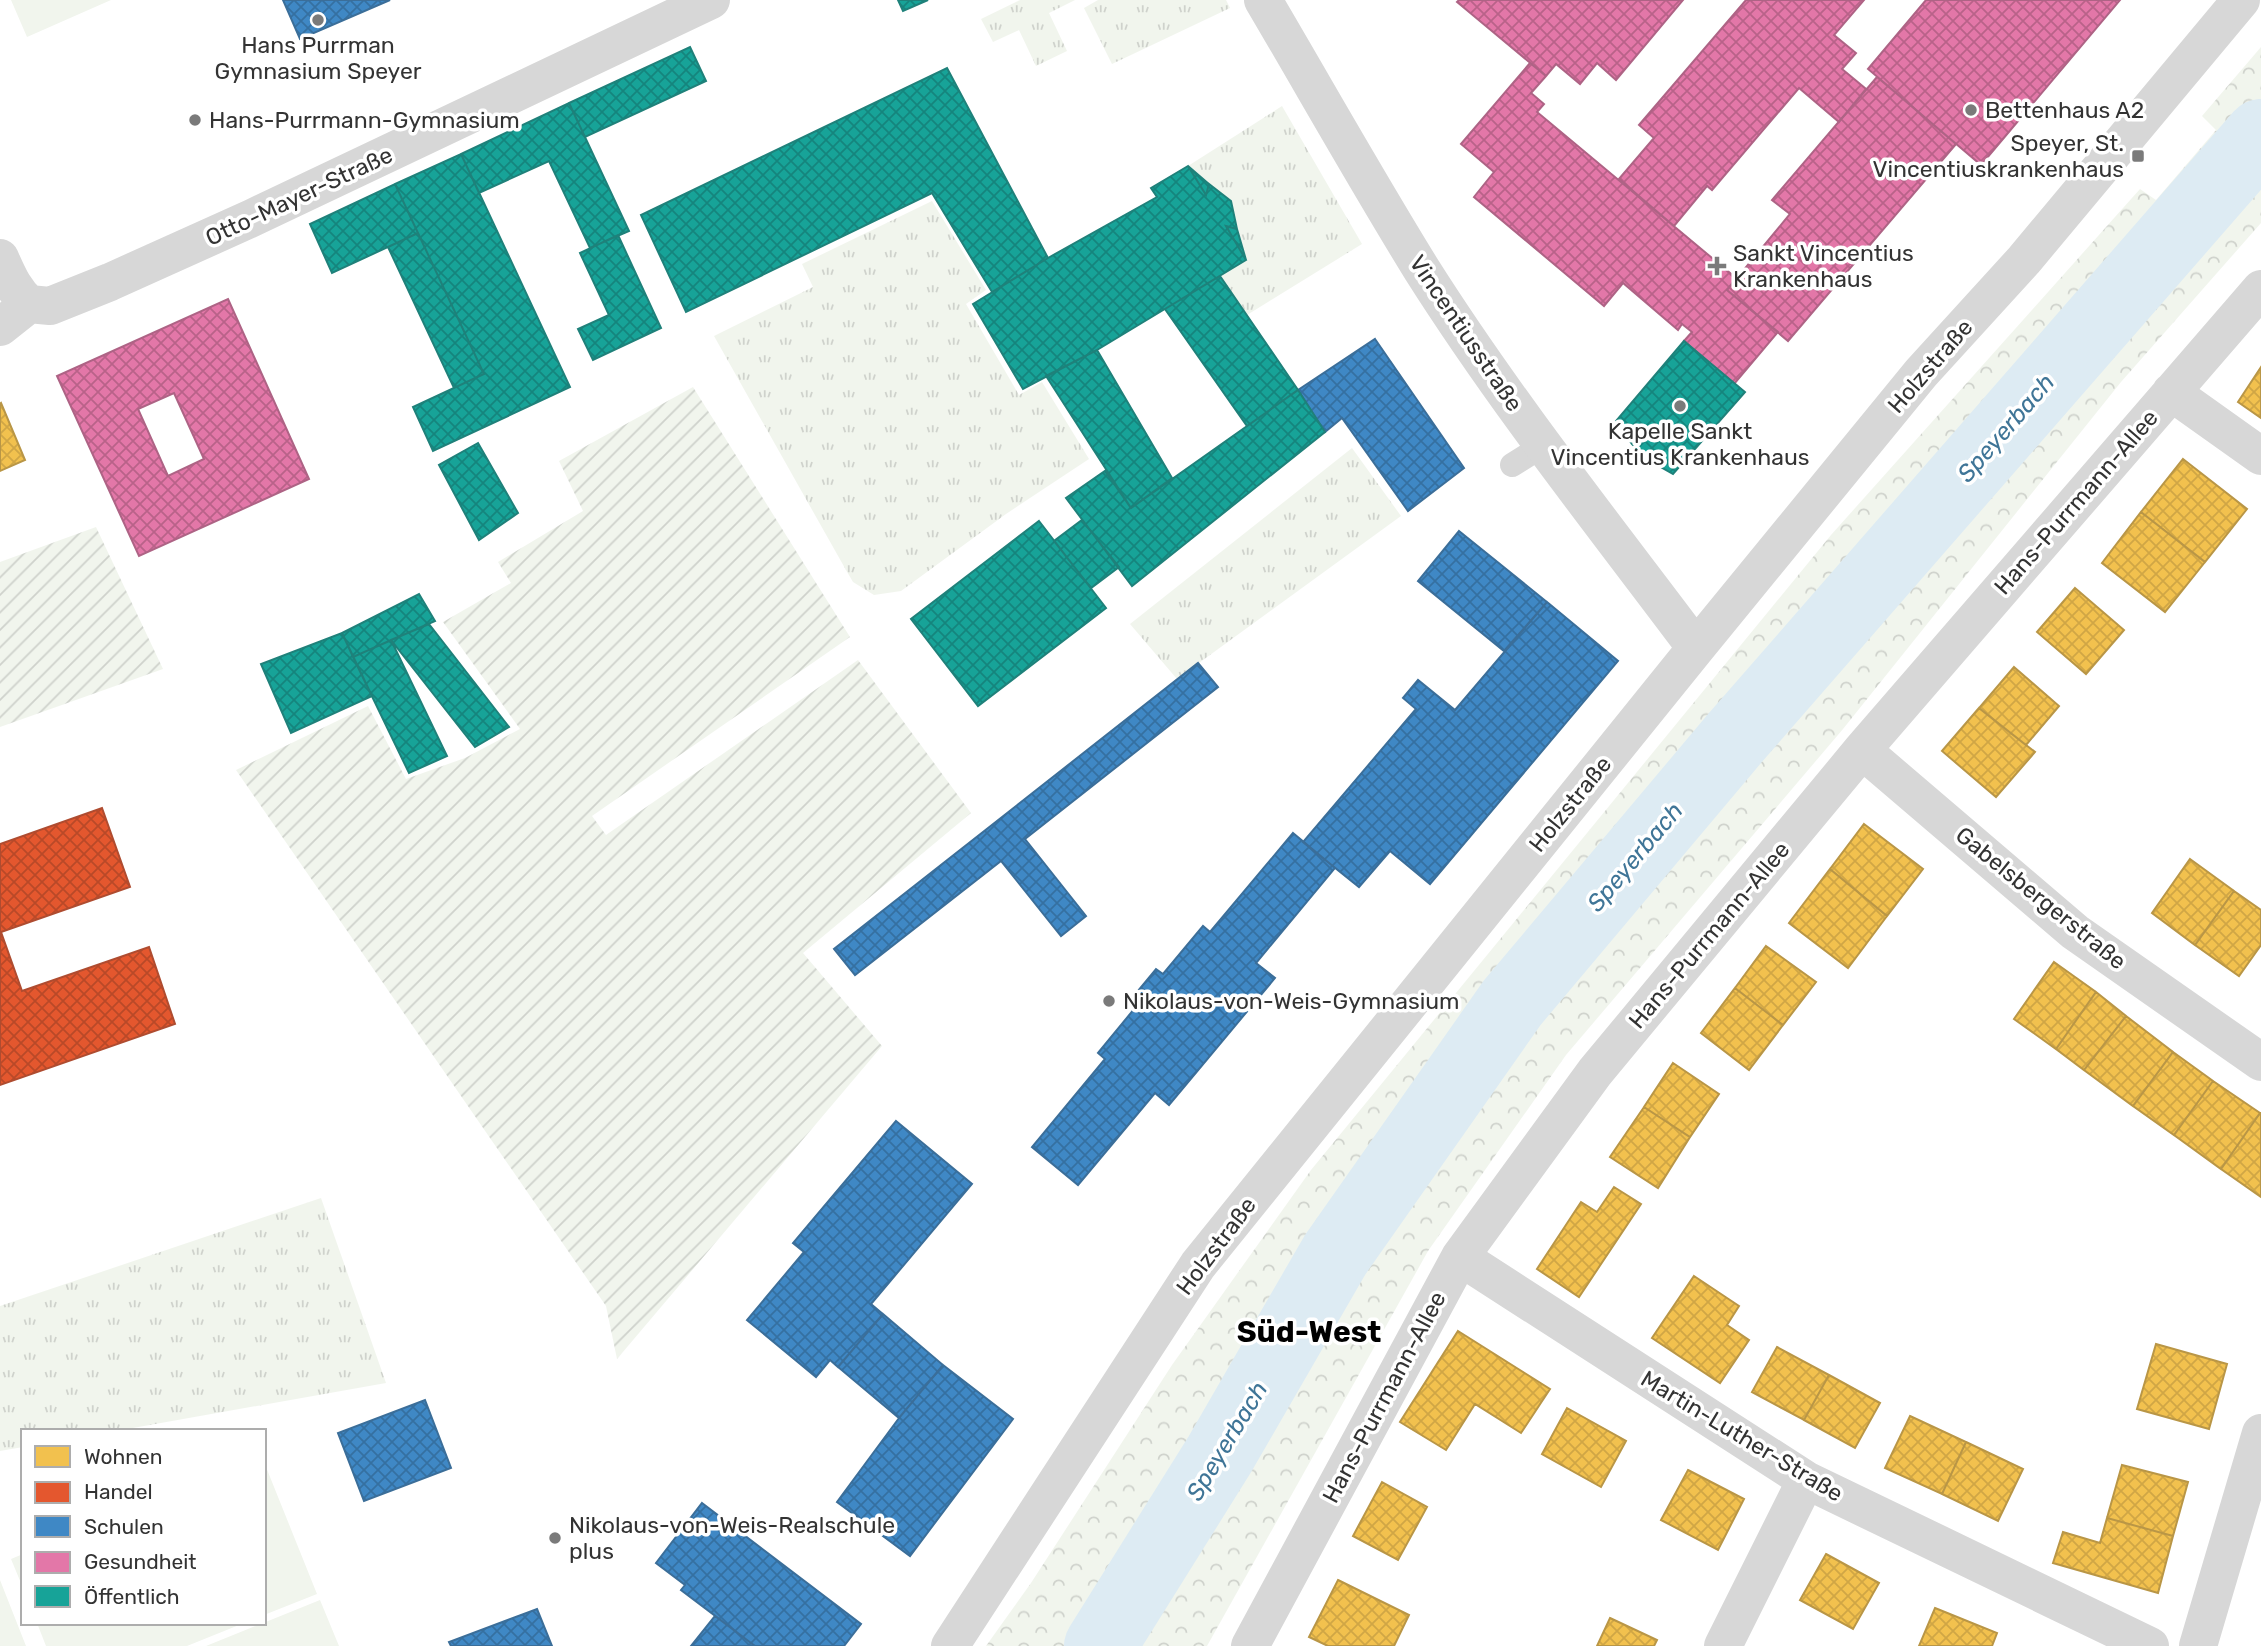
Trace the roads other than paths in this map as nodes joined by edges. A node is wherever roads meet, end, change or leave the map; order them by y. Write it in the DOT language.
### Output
graph roads {
  1 [pos="711,0"];
  2 [pos="1263,0"];
  3 [pos="2241,0"];
  4 [pos="0,258"];
  5 [pos="2261,289"];
  6 [pos="14,315"];
  7 [pos="2171,392"];
  8 [pos="1544,445"];
  9 [pos="2261,456"];
  10 [pos="1512,466"];
  11 [pos="1696,648"];
  12 [pos="1863,750"];
  13 [pos="2261,1062"];
  14 [pos="1460,1257"];
  15 [pos="2261,1433"];
  16 [pos="1806,1480"];
  17 [pos="950,1646"];
  18 [pos="1250,1646"];
  19 [pos="1723,1646"];
  20 [pos="2150,1646"];
  21 [pos="2198,1646"];
  1 -- 6 [label="street, Otto-Mayer-Straße"];
  2 -- 8 [label="street, Vincentiusstraße"];
  3 -- 11 [label="street, Holzstraße"];
  4 -- 6 [label="street"];
  5 -- 7 [label="street, Hans-Purrmann-Allee"];
  7 -- 9 [label="street"];
  7 -- 12 [label="street, Hans-Purrmann-Allee"];
  8 -- 10 [label="lane"];
  8 -- 11 [label="street, Vincentiusstraße"];
  11 -- 17 [label="street, Holzstraße"];
  12 -- 13 [label="street, Gabelsbergerstraße"];
  12 -- 14 [label="street, Hans-Purrmann-Allee"];
  14 -- 16 [label="street, Martin-Luther-Straße"];
  14 -- 18 [label="street, Hans-Purrmann-Allee"];
  15 -- 21 [label="street"];
  16 -- 19 [label="street"];
  16 -- 20 [label="street, Martin-Luther-Straße"];
}
